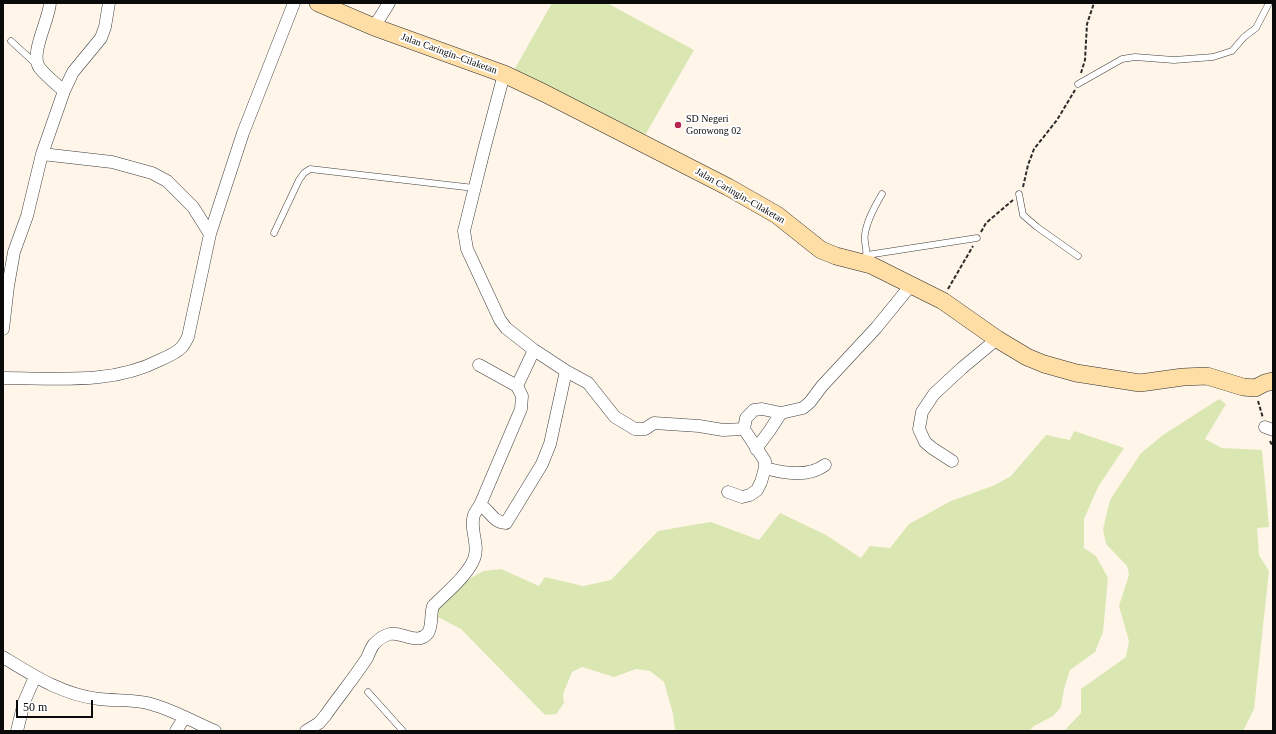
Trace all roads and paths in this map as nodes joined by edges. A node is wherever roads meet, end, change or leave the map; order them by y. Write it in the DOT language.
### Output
graph roads {
  1 [pos="50,3"];
  2 [pos="109,3"];
  3 [pos="294,3"];
  4 [pos="318,3"];
  5 [pos="389,3"];
  6 [pos="1094,3"];
  7 [pos="1269,3"];
  8 [pos="374,27"];
  9 [pos="11,41"];
  10 [pos="39,66"];
  11 [pos="504,74"];
  12 [pos="1078,84"];
  13 [pos="64,91"];
  14 [pos="42,154"];
  15 [pos="474,188"];
  16 [pos="882,194"];
  17 [pos="1019,194"];
  18 [pos="274,233"];
  19 [pos="210,234"];
  20 [pos="977,238"];
  21 [pos="1078,256"];
  22 [pos="866,259"];
  23 [pos="911,285"];
  24 [pos="943,301"];
  25 [pos="3,329"];
  26 [pos="997,339"];
  27 [pos="534,350"];
  28 [pos="479,365"];
  29 [pos="566,371"];
  30 [pos="3,378"];
  31 [pos="1273,381"];
  32 [pos="517,386"];
  33 [pos="781,414"];
  34 [pos="744,429"];
  35 [pos="756,449"];
  36 [pos="952,461"];
  37 [pos="825,465"];
  38 [pos="765,468"];
  39 [pos="728,492"];
  40 [pos="480,505"];
  41 [pos="3,657"];
  42 [pos="35,677"];
  43 [pos="368,692"];
  44 [pos="184,718"];
  45 [pos="17,731"];
  46 [pos="176,731"];
  47 [pos="215,731"];
  48 [pos="306,731"];
  49 [pos="403,731"];
  1 -- 10 [label="street"];
  2 -- 13 [label="street"];
  3 -- 19 [label="street"];
  4 -- 8 [label="street, Jalan Caringin–Cilaketan"];
  5 -- 8 [label="street"];
  6 -- 12 [label="path"];
  7 -- 12 [label="lane"];
  8 -- 11 [label="street, Jalan Caringin–Cilaketan"];
  9 -- 10 [label="lane"];
  10 -- 13 [label="street"];
  11 -- 15 [label="street"];
  11 -- 22 [label="street, Jalan Caringin–Cilaketan"];
  12 -- 17 [label="path"];
  13 -- 14 [label="street"];
  14 -- 19 [label="street"];
  14 -- 25 [label="street"];
  15 -- 18 [label="lane"];
  15 -- 27 [label="street"];
  16 -- 22 [label="lane"];
  17 -- 20 [label="path"];
  17 -- 21 [label="lane"];
  19 -- 30 [label="street"];
  20 -- 22 [label="lane"];
  20 -- 24 [label="path"];
  22 -- 23 [label="street, Jalan Caringin–Cilaketan"];
  23 -- 24 [label="street, Jalan Caringin–Cilaketan"];
  23 -- 33 [label="street"];
  24 -- 26 [label="street, Jalan Caringin–Cilaketan"];
  26 -- 31 [label="street, Jalan Caringin–Cilaketan"];
  26 -- 36 [label="street"];
  27 -- 29 [label="street"];
  27 -- 32 [label="street"];
  28 -- 32 [label="street"];
  29 -- 34 [label="street"];
  29 -- 40 [label="street"];
  32 -- 40 [label="street"];
  33 -- 34 [label="street"];
  33 -- 35 [label="street"];
  34 -- 35 [label="street"];
  35 -- 38 [label="street"];
  37 -- 38 [label="street"];
  38 -- 39 [label="street"];
  40 -- 48 [label="street"];
  41 -- 42 [label="street"];
  42 -- 44 [label="street"];
  42 -- 45 [label="street"];
  43 -- 49 [label="lane"];
  44 -- 46 [label="street"];
  44 -- 47 [label="street"];
}
